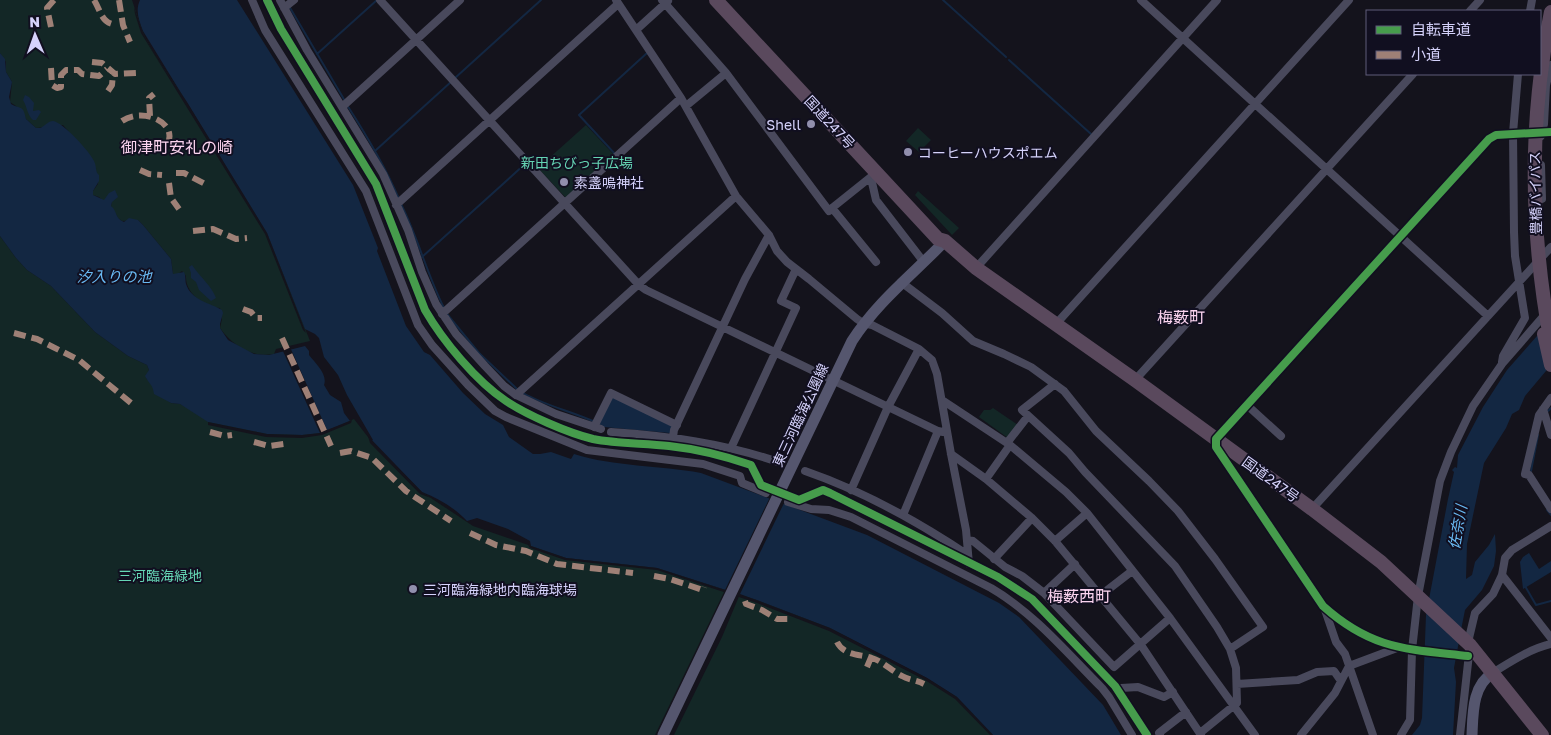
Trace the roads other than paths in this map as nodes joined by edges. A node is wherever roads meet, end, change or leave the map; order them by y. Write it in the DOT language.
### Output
graph roads {
  1 [pos="252,0"];
  2 [pos="267,0"];
  3 [pos="280,0"];
  4 [pos="294,0"];
  5 [pos="380,0"];
  6 [pos="460,0"];
  7 [pos="716,0"];
  8 [pos="724,0"];
  9 [pos="1141,0"];
  10 [pos="1217,0"];
  11 [pos="1349,0"];
  12 [pos="1480,0"];
  13 [pos="1549,0"];
  14 [pos="666,1"];
  15 [pos="617,2"];
  16 [pos="284,8"];
  17 [pos="1471,10"];
  18 [pos="1551,12"];
  19 [pos="636,30"];
  20 [pos="1182,38"];
  21 [pos="416,41"];
  22 [pos="1547,43"];
  23 [pos="1551,65"];
  24 [pos="1541,68"];
  25 [pos="726,73"];
  26 [pos="1412,75"];
  27 [pos="1518,75"];
  28 [pos="1536,75"];
  29 [pos="1540,75"];
  30 [pos="1546,85"];
  31 [pos="681,98"];
  32 [pos="1255,104"];
  33 [pos="686,106"];
  34 [pos="342,107"];
  35 [pos="490,121"];
  36 [pos="1551,132"];
  37 [pos="1513,133"];
  38 [pos="1541,133"];
  39 [pos="1326,169"];
  40 [pos="874,175"];
  41 [pos="736,196"];
  42 [pos="564,203"];
  43 [pos="396,205"];
  44 [pos="832,208"];
  45 [pos="769,235"];
  46 [pos="1401,236"];
  47 [pos="945,241"];
  48 [pos="1551,247"];
  49 [pos="1543,256"];
  50 [pos="923,261"];
  51 [pos="876,262"];
  52 [pos="976,268"];
  53 [pos="796,269"];
  54 [pos="901,282"];
  55 [pos="1519,282"];
  56 [pos="639,284"];
  57 [pos="1551,306"];
  58 [pos="442,314"];
  59 [pos="1488,316"];
  60 [pos="863,323"];
  61 [pos="1056,324"];
  62 [pos="723,328"];
  63 [pos="1551,343"];
  64 [pos="919,349"];
  65 [pos="775,353"];
  66 [pos="1502,364"];
  67 [pos="1551,365"];
  68 [pos="832,380"];
  69 [pos="1135,380"];
  70 [pos="1055,384"];
  71 [pos="516,395"];
  72 [pos="1551,398"];
  73 [pos="942,400"];
  74 [pos="1248,406"];
  75 [pos="888,407"];
  76 [pos="1543,409"];
  77 [pos="1028,416"];
  78 [pos="677,425"];
  79 [pos="611,432"];
  80 [pos="943,432"];
  81 [pos="1281,436"];
  82 [pos="1551,436"];
  83 [pos="674,437"];
  84 [pos="1216,439"];
  85 [pos="1009,444"];
  86 [pos="731,448"];
  87 [pos="950,454"];
  88 [pos="778,462"];
  89 [pos="806,471"];
  90 [pos="986,478"];
  91 [pos="851,490"];
  92 [pos="775,494"];
  93 [pos="788,502"];
  94 [pos="1312,509"];
  95 [pos="1551,509"];
  96 [pos="1087,513"];
  97 [pos="903,514"];
  98 [pos="1032,518"];
  99 [pos="1551,526"];
  100 [pos="967,540"];
  101 [pos="1055,541"];
  102 [pos="994,559"];
  103 [pos="969,560"];
  104 [pos="1075,564"];
  105 [pos="1132,571"];
  106 [pos="1502,575"];
  107 [pos="1044,593"];
  108 [pos="1101,595"];
  109 [pos="1421,598"];
  110 [pos="1323,606"];
  111 [pos="1170,618"];
  112 [pos="1551,638"];
  113 [pos="1551,644"];
  114 [pos="1141,645"];
  115 [pos="1397,648"];
  116 [pos="1230,649"];
  117 [pos="1467,649"];
  118 [pos="1414,650"];
  119 [pos="1349,666"];
  120 [pos="1494,672"];
  121 [pos="1341,681"];
  122 [pos="1237,684"];
  123 [pos="1119,690"];
  124 [pos="1173,692"];
  125 [pos="1234,705"];
  126 [pos="1186,712"];
  127 [pos="1308,728"];
  128 [pos="1201,734"];
  129 [pos="663,735"];
  130 [pos="1132,735"];
  131 [pos="1147,735"];
  132 [pos="1160,735"];
  133 [pos="1255,735"];
  134 [pos="1301,735"];
  135 [pos="1315,735"];
  136 [pos="1373,735"];
  137 [pos="1402,735"];
  138 [pos="1460,735"];
  139 [pos="1472,735"];
  140 [pos="1542,735"];
  1 -- 92 [label="street"];
  2 -- 92 [label="street"];
  3 -- 16 [label="street"];
  4 -- 16 [label="street"];
  5 -- 21 [label="street"];
  6 -- 21 [label="street"];
  7 -- 40 [label="highway, 国道247号"];
  8 -- 47 [label="highway, 国道247号"];
  9 -- 20 [label="street"];
  10 -- 20 [label="street"];
  11 -- 32 [label="street"];
  12 -- 17 [label="street"];
  13 -- 22 [label="highway"];
  14 -- 19 [label="street"];
  14 -- 25 [label="street"];
  15 -- 19 [label="street"];
  15 -- 35 [label="street"];
  16 -- 34 [label="street"];
  18 -- 24 [label="highway, 豊橋バイパス"];
  19 -- 31 [label="street"];
  20 -- 32 [label="street"];
  20 -- 52 [label="street"];
  21 -- 34 [label="street"];
  21 -- 35 [label="street"];
  22 -- 30 [label="street"];
  23 -- 30 [label="street"];
  25 -- 33 [label="street"];
  25 -- 44 [label="street"];
  26 -- 39 [label="street"];
  27 -- 37 [label="street"];
  28 -- 67 [label="highway, 豊橋バイパス"];
  29 -- 63 [label="highway, 豊橋バイパス"];
  30 -- 38 [label="street"];
  31 -- 33 [label="street"];
  31 -- 42 [label="street"];
  32 -- 39 [label="street"];
  32 -- 61 [label="street"];
  33 -- 41 [label="street"];
  34 -- 43 [label="street"];
  35 -- 42 [label="street"];
  35 -- 43 [label="street"];
  36 -- 38 [label="street"];
  37 -- 38 [label="street"];
  37 -- 46 [label="street"];
  37 -- 55 [label="street"];
  38 -- 49 [label="street"];
  39 -- 46 [label="street"];
  39 -- 69 [label="street"];
  40 -- 44 [label="street"];
  40 -- 47 [label="highway, 国道247号"];
  40 -- 50 [label="street"];
  41 -- 45 [label="street"];
  41 -- 56 [label="street"];
  42 -- 56 [label="street"];
  42 -- 58 [label="street"];
  43 -- 58 [label="street"];
  44 -- 51 [label="street"];
  45 -- 53 [label="street"];
  45 -- 62 [label="street"];
  46 -- 59 [label="street"];
  46 -- 74 [label="street"];
  47 -- 50 [label="main road, 東三河臨海公園線"];
  47 -- 52 [label="highway, 国道247号"];
  48 -- 49 [label="street"];
  49 -- 55 [label="street"];
  50 -- 54 [label="main road, 東三河臨海公園線"];
  52 -- 61 [label="highway, 国道247号"];
  53 -- 60 [label="street"];
  53 -- 65 [label="street"];
  54 -- 60 [label="main road, 東三河臨海公園線"];
  54 -- 70 [label="street"];
  55 -- 59 [label="street"];
  55 -- 66 [label="street"];
  56 -- 62 [label="street"];
  56 -- 71 [label="street"];
  57 -- 66 [label="street"];
  58 -- 71 [label="street"];
  59 -- 94 [label="street"];
  60 -- 64 [label="street"];
  60 -- 68 [label="main road, 東三河臨海公園線"];
  61 -- 69 [label="highway, 国道247号"];
  62 -- 65 [label="street"];
  62 -- 78 [label="street"];
  64 -- 73 [label="street"];
  64 -- 75 [label="street"];
  65 -- 68 [label="street"];
  65 -- 86 [label="street"];
  66 -- 109 [label="street"];
  68 -- 75 [label="street"];
  68 -- 92 [label="main road, 東三河臨海公園線"];
  69 -- 84 [label="highway, 国道247号"];
  70 -- 77 [label="street"];
  70 -- 116 [label="street"];
  71 -- 78 [label="street"];
  72 -- 76 [label="street"];
  73 -- 80 [label="street"];
  73 -- 85 [label="street"];
  74 -- 81 [label="street"];
  74 -- 84 [label="street"];
  75 -- 80 [label="street"];
  75 -- 91 [label="street"];
  76 -- 82 [label="street"];
  76 -- 95 [label="street"];
  77 -- 85 [label="street"];
  77 -- 116 [label="street"];
  78 -- 83 [label="street"];
  79 -- 83 [label="street"];
  80 -- 87 [label="street"];
  80 -- 97 [label="street"];
  83 -- 86 [label="street"];
  84 -- 94 [label="highway, 国道247号"];
  84 -- 110 [label="street"];
  85 -- 90 [label="street"];
  85 -- 96 [label="street"];
  86 -- 88 [label="street"];
  87 -- 90 [label="street"];
  87 -- 100 [label="street"];
  89 -- 91 [label="street"];
  90 -- 98 [label="street"];
  91 -- 97 [label="street"];
  92 -- 103 [label="street"];
  92 -- 129 [label="main road, 東三河臨海公園線"];
  93 -- 130 [label="street"];
  94 -- 109 [label="highway, 国道247号"];
  96 -- 101 [label="street"];
  96 -- 105 [label="street"];
  97 -- 103 [label="street"];
  98 -- 101 [label="street"];
  98 -- 102 [label="street"];
  99 -- 106 [label="street"];
  100 -- 102 [label="street"];
  100 -- 103 [label="street"];
  101 -- 104 [label="street"];
  102 -- 107 [label="street"];
  103 -- 123 [label="street"];
  104 -- 107 [label="street"];
  104 -- 108 [label="street"];
  105 -- 108 [label="street"];
  105 -- 111 [label="street"];
  106 -- 112 [label="street"];
  106 -- 117 [label="street"];
  107 -- 114 [label="street"];
  108 -- 114 [label="street"];
  109 -- 117 [label="highway, 国道247号"];
  109 -- 118 [label="street"];
  110 -- 115 [label="street"];
  110 -- 119 [label="street"];
  111 -- 114 [label="street"];
  111 -- 125 [label="street"];
  113 -- 120 [label="street"];
  114 -- 124 [label="street"];
  115 -- 118 [label="street"];
  115 -- 119 [label="street"];
  116 -- 122 [label="street"];
  117 -- 118 [label="street"];
  117 -- 120 [label="highway, 国道247号"];
  117 -- 138 [label="street"];
  118 -- 137 [label="street"];
  119 -- 121 [label="street"];
  119 -- 136 [label="street"];
  120 -- 139 [label="main road"];
  120 -- 140 [label="highway, 国道247号"];
  121 -- 122 [label="street"];
  121 -- 127 [label="street"];
  122 -- 125 [label="street"];
  123 -- 124 [label="street"];
  123 -- 131 [label="street"];
  124 -- 126 [label="street"];
  125 -- 128 [label="street"];
  125 -- 133 [label="street"];
  126 -- 128 [label="street"];
  126 -- 132 [label="street"];
  127 -- 134 [label="street"];
  127 -- 135 [label="street"];
}
